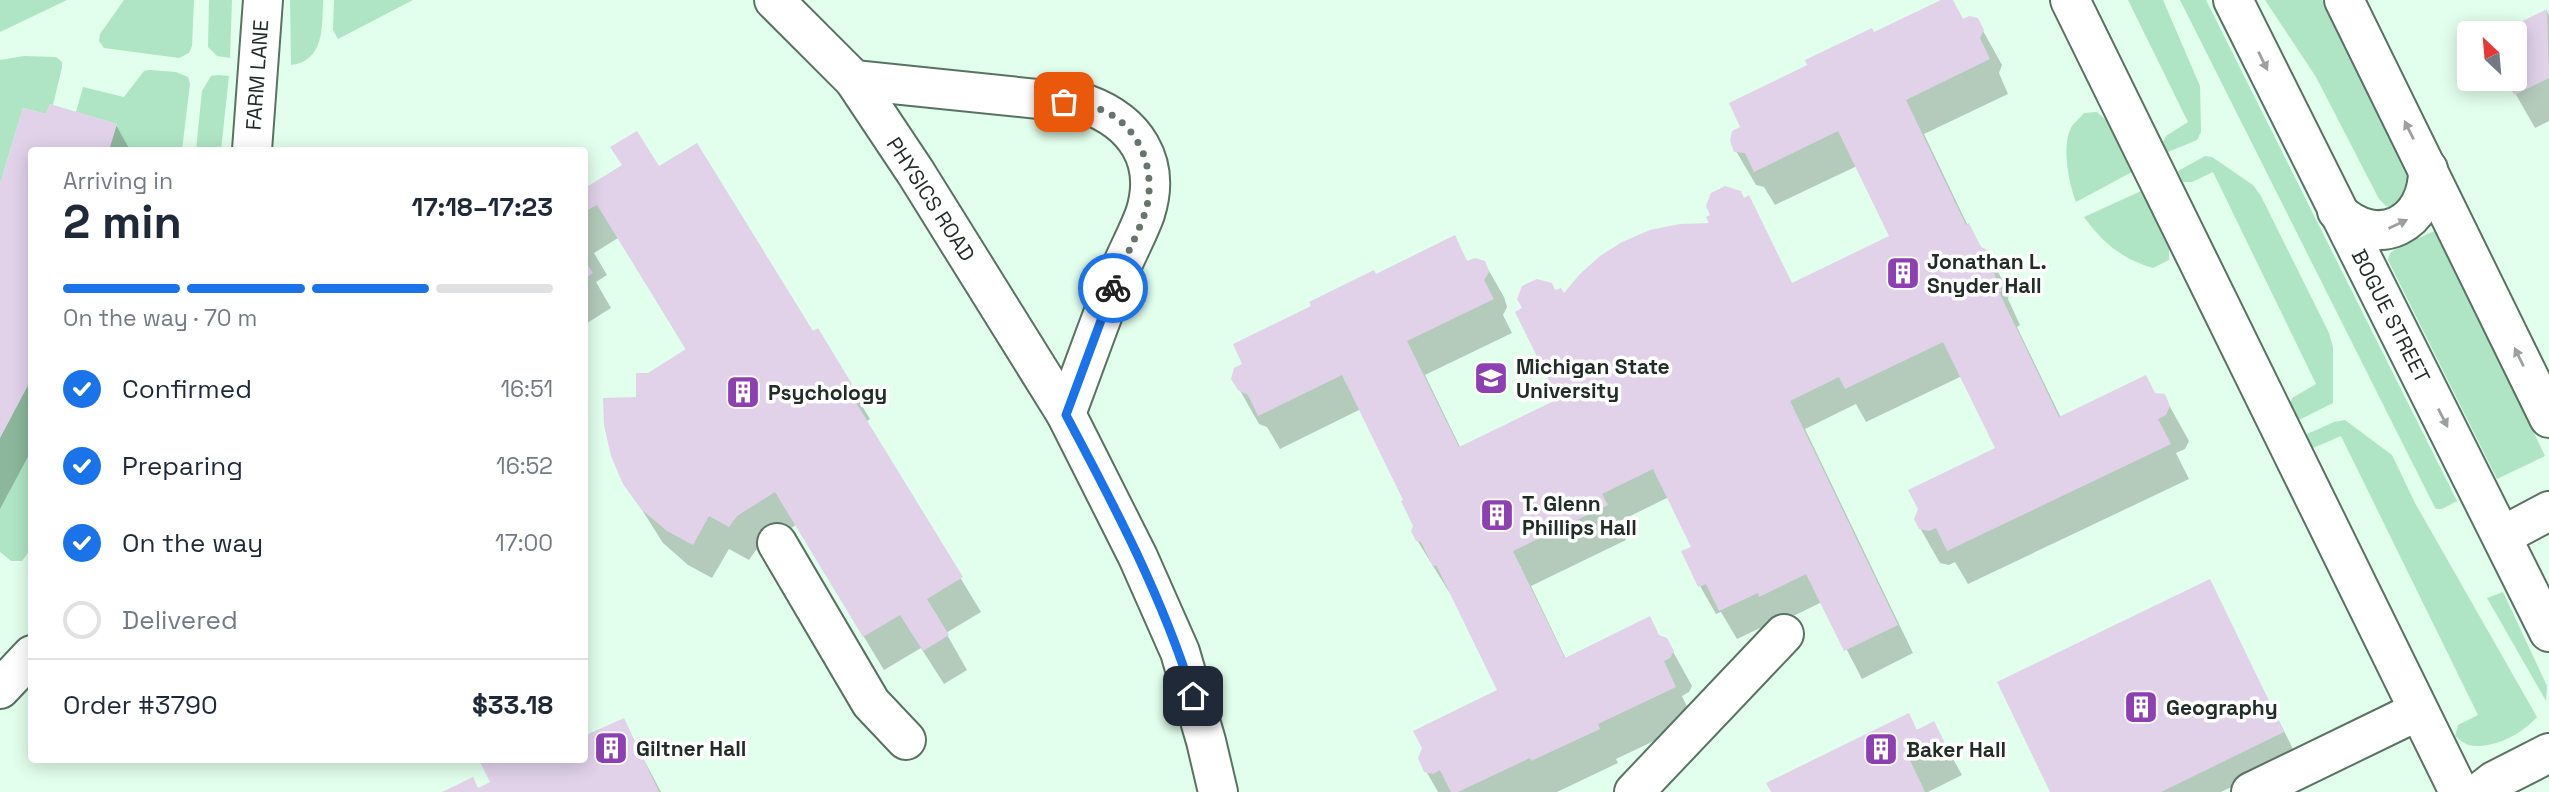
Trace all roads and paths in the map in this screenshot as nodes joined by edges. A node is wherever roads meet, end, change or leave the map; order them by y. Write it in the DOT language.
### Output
graph roads {
  1 [pos="263,0"];
  2 [pos="774,0"];
  3 [pos="2070,0"];
  4 [pos="2233,0"];
  5 [pos="2344,0"];
  6 [pos="854,80"];
  7 [pos="252,147"];
  8 [pos="2428,169"];
  9 [pos="2337,211"];
  10 [pos="1066,415"];
  11 [pos="2549,418"];
  12 [pos="2549,511"];
  13 [pos="2502,536"];
  14 [pos="777,543"];
  15 [pos="2549,632"];
  16 [pos="1784,634"];
  17 [pos="28,659"];
  18 [pos="0,689"];
  19 [pos="2418,711"];
  20 [pos="906,740"];
  21 [pos="2549,753"];
  22 [pos="1218,792"];
  23 [pos="1634,792"];
  24 [pos="2251,792"];
  25 [pos="2459,792"];
  26 [pos="2480,792"];
  1 -- 7 [label="street, FARM LANE"];
  2 -- 6 [label="street, PHYSICS ROAD"];
  3 -- 19 [label="street"];
  4 -- 9 [label="street, BOGUE STREET, one-way"];
  8 -- 5 [label="street, one-way"];
  6 -- 10 [label="street, PHYSICS ROAD"];
  6 -- 10 [label="street"];
  9 -- 8 [label="street, one-way"];
  11 -- 8 [label="street, one-way"];
  9 -- 13 [label="street, BOGUE STREET, one-way"];
  10 -- 22 [label="street, PHYSICS ROAD"];
  12 -- 13 [label="street"];
  13 -- 15 [label="street, BOGUE STREET"];
  14 -- 20 [label="street"];
  16 -- 23 [label="street"];
  17 -- 18 [label="street"];
  19 -- 24 [label="street"];
  19 -- 25 [label="street"];
  21 -- 26 [label="street"];
}
